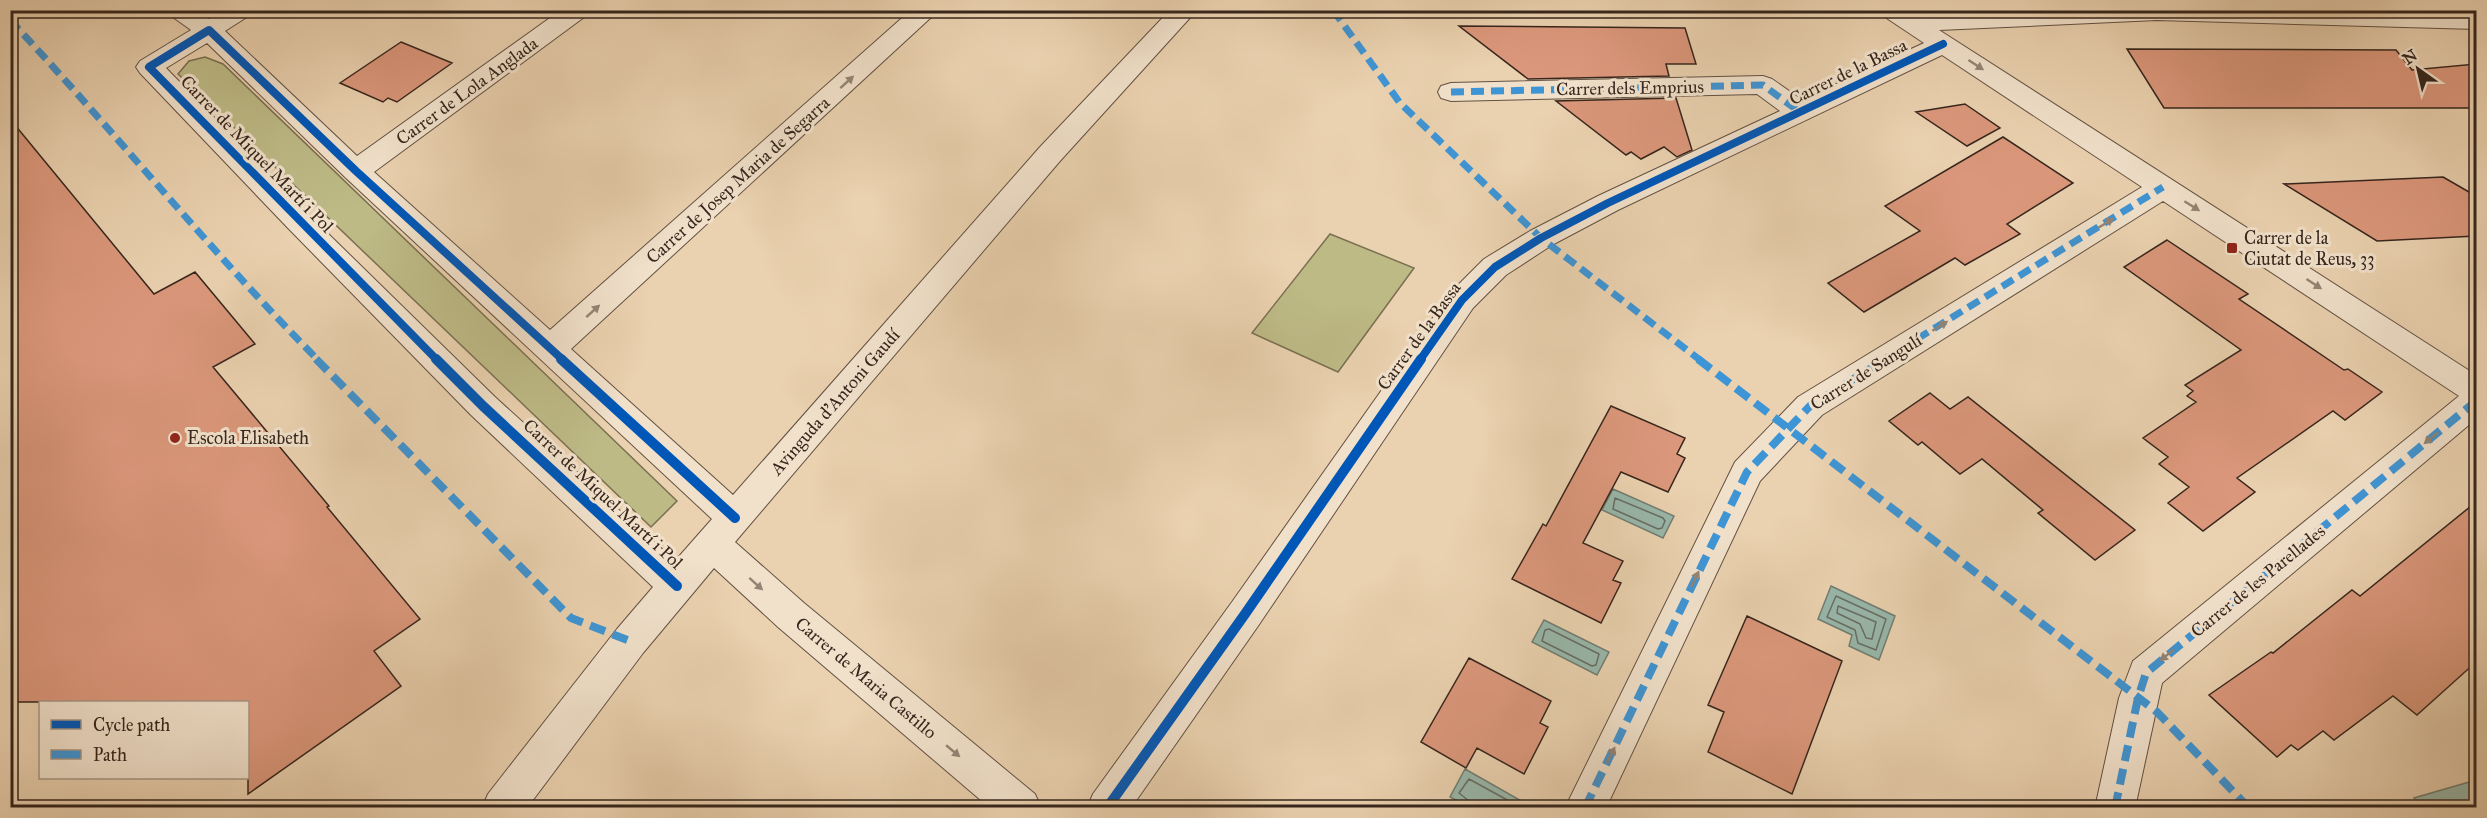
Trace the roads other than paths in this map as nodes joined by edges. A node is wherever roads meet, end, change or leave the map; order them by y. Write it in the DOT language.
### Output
graph roads {
  1 [pos="179,10"];
  2 [pos="241,10"];
  3 [pos="578,10"];
  4 [pos="927,10"];
  5 [pos="1185,10"];
  6 [pos="2157,11"];
  7 [pos="1901,17"];
  8 [pos="2476,21"];
  9 [pos="209,30"];
  10 [pos="1943,44"];
  11 [pos="1451,92"];
  12 [pos="1801,113"];
  13 [pos="356,171"];
  14 [pos="2163,188"];
  15 [pos="549,350"];
  16 [pos="2476,391"];
  17 [pos="2476,401"];
  18 [pos="724,532"];
  19 [pos="677,586"];
  20 [pos="502,807"];
  21 [pos="1021,807"];
  22 [pos="1107,807"];
  23 [pos="1585,807"];
  24 [pos="2115,807"];
  1 -- 9 [label="street"];
  2 -- 9 [label="street"];
  3 -- 13 [label="street, Carrer de Lola Anglada"];
  15 -- 4 [label="street, Carrer de Josep Maria de Segarra, one-way"];
  5 -- 18 [label="street, Avinguda d'Antoni Gaudí"];
  6 -- 7 [label="street"];
  6 -- 8 [label="street"];
  7 -- 10 [label="street"];
  9 -- 13 [label="street"];
  9 -- 19 [label="street, Carrer de Miquel Martí i Pol"];
  10 -- 12 [label="street, Carrer de la Bassa"];
  10 -- 14 [label="street, one-way"];
  11 -- 12 [label="street, Carrer dels Emprius"];
  12 -- 22 [label="street, Carrer de la Bassa"];
  13 -- 15 [label="street"];
  14 -- 16 [label="street, one-way"];
  23 -- 14 [label="street, Carrer de Sangulí, one-way"];
  15 -- 18 [label="street"];
  17 -- 24 [label="street, Carrer de les Parellades, one-way"];
  18 -- 19 [label="street, Avinguda d'Antoni Gaudí"];
  18 -- 21 [label="street, Carrer de Maria Castillo, one-way"];
  19 -- 20 [label="street, Avinguda d'Antoni Gaudí"];
}
